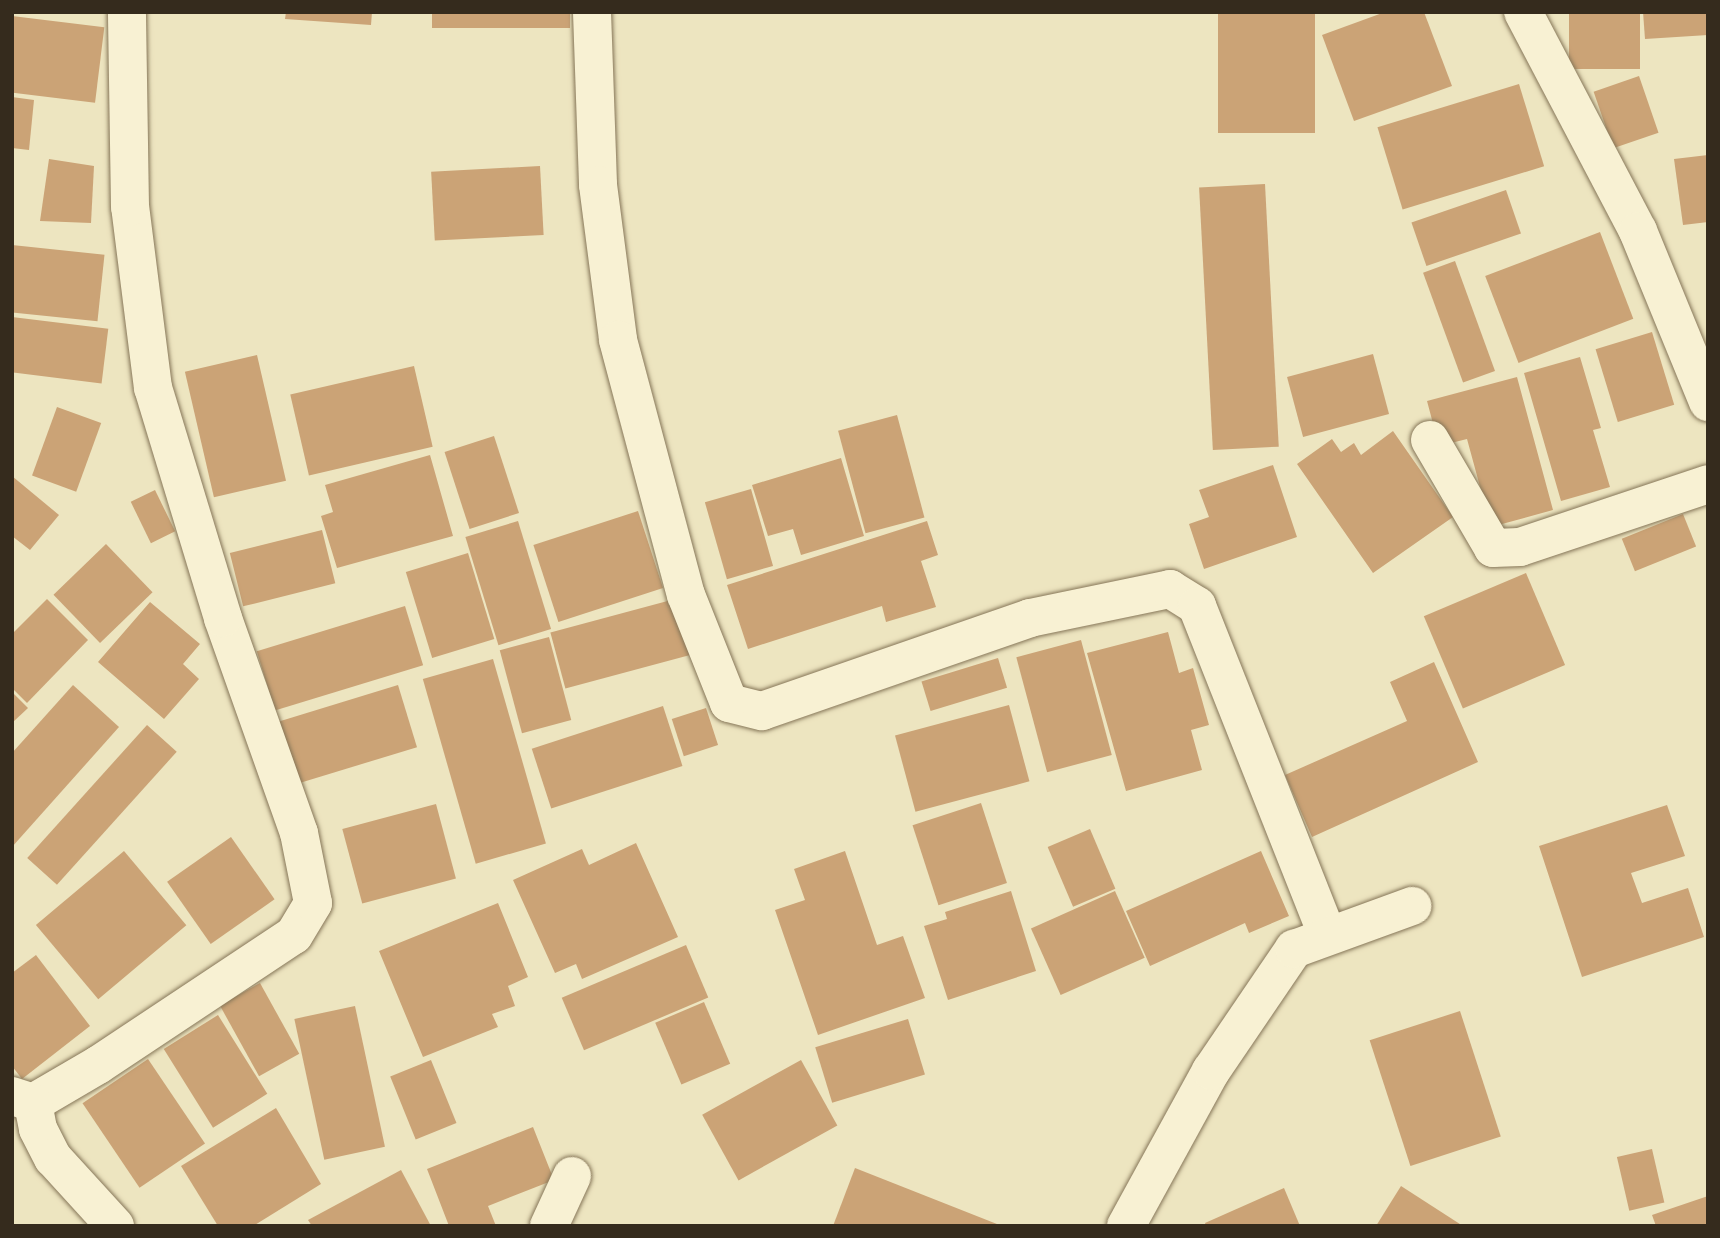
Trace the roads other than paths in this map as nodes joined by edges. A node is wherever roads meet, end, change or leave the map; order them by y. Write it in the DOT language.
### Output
graph roads {
  1 [pos="127,12"];
  2 [pos="592,12"];
  3 [pos="1523,12"];
  4 [pos="1708,402"];
  5 [pos="1430,440"];
  6 [pos="1708,484"];
  7 [pos="1412,906"];
  8 [pos="1327,935"];
  9 [pos="23,1100"];
  10 [pos="572,1176"];
  11 [pos="115,1226"];
  12 [pos="548,1226"];
  13 [pos="1126,1226"];
  1 -- 9 [label="street"];
  2 -- 8 [label="street"];
  3 -- 4 [label="street"];
  5 -- 6 [label="street"];
  7 -- 8 [label="street"];
  8 -- 13 [label="street"];
  9 -- 11 [label="street"];
  10 -- 12 [label="street"];
}
